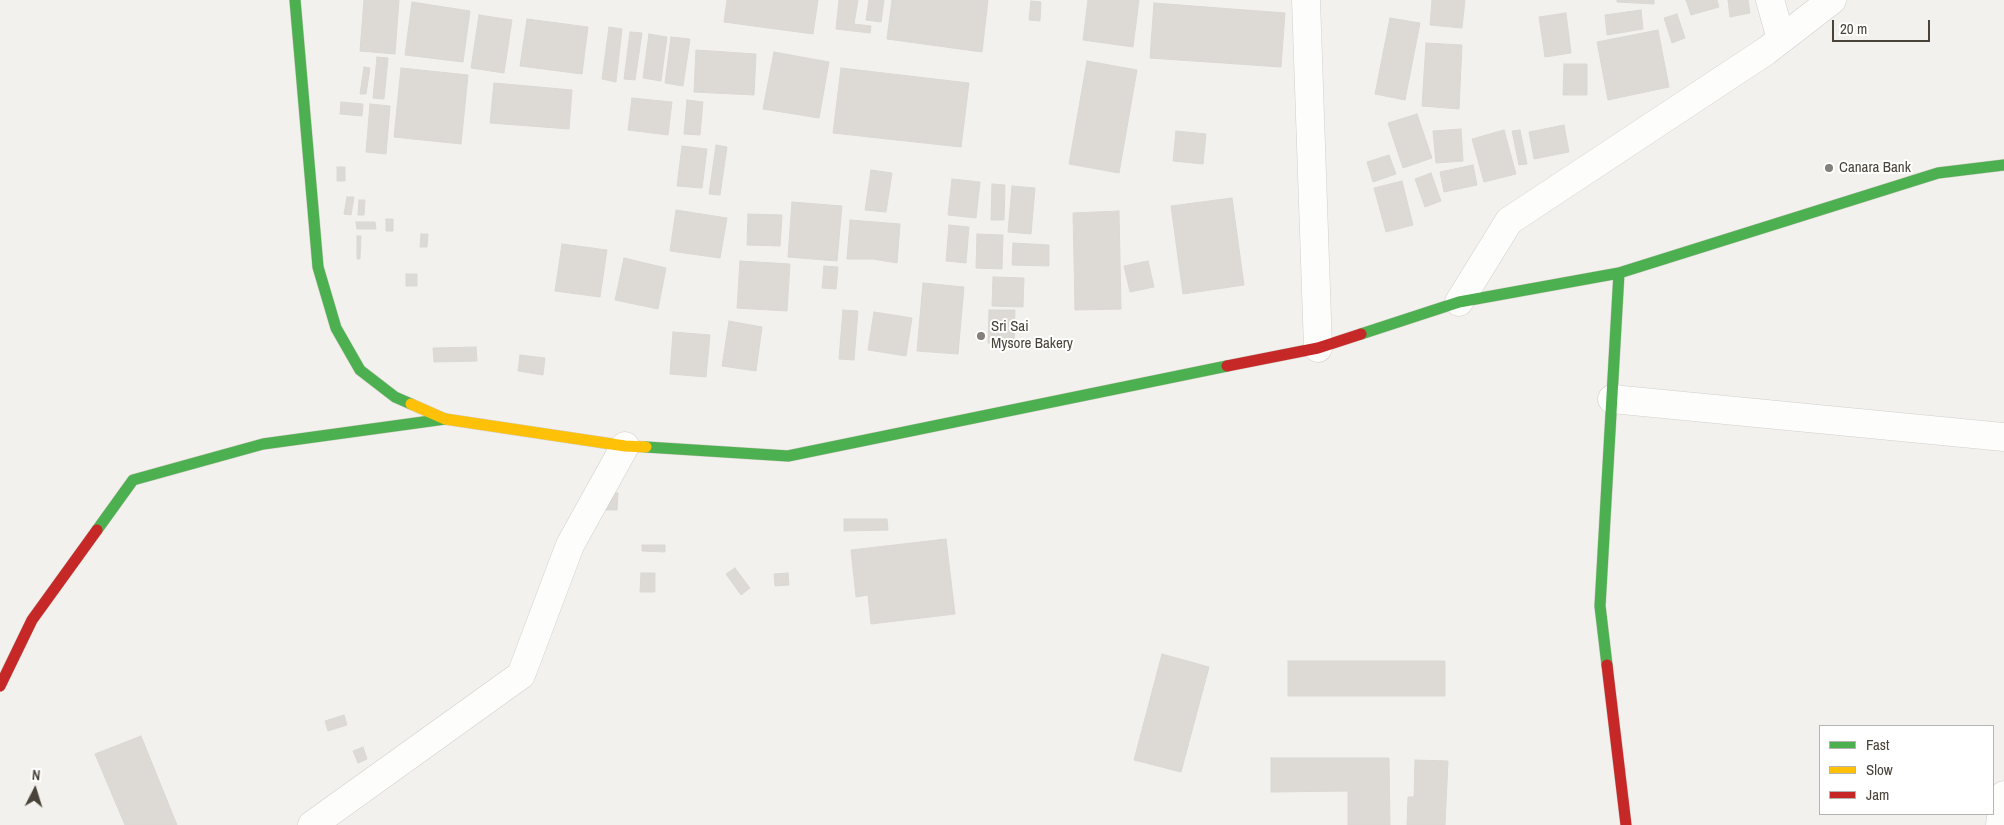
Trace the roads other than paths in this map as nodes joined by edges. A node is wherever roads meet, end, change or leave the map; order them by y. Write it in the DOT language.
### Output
graph roads {
  1 [pos="295,0"];
  2 [pos="1306,0"];
  3 [pos="1770,0"];
  4 [pos="1832,0"];
  5 [pos="1781,39"];
  6 [pos="2004,165"];
  7 [pos="1619,273"];
  8 [pos="1459,302"];
  9 [pos="1318,348"];
  10 [pos="1612,399"];
  11 [pos="445,419"];
  12 [pos="2004,438"];
  13 [pos="625,446"];
  14 [pos="0,686"];
  15 [pos="2004,795"];
  16 [pos="312,825"];
  17 [pos="1626,825"];
  18 [pos="2000,825"];
  1 -- 11 [label="main road"];
  2 -- 9 [label="street"];
  3 -- 5 [label="street"];
  4 -- 5 [label="street"];
  5 -- 8 [label="street"];
  6 -- 7 [label="main road"];
  7 -- 8 [label="main road"];
  7 -- 10 [label="main road"];
  8 -- 9 [label="main road"];
  9 -- 13 [label="main road"];
  10 -- 12 [label="street"];
  10 -- 17 [label="main road"];
  11 -- 13 [label="main road"];
  11 -- 14 [label="main road"];
  13 -- 16 [label="street"];
  15 -- 18 [label="street"];
}
